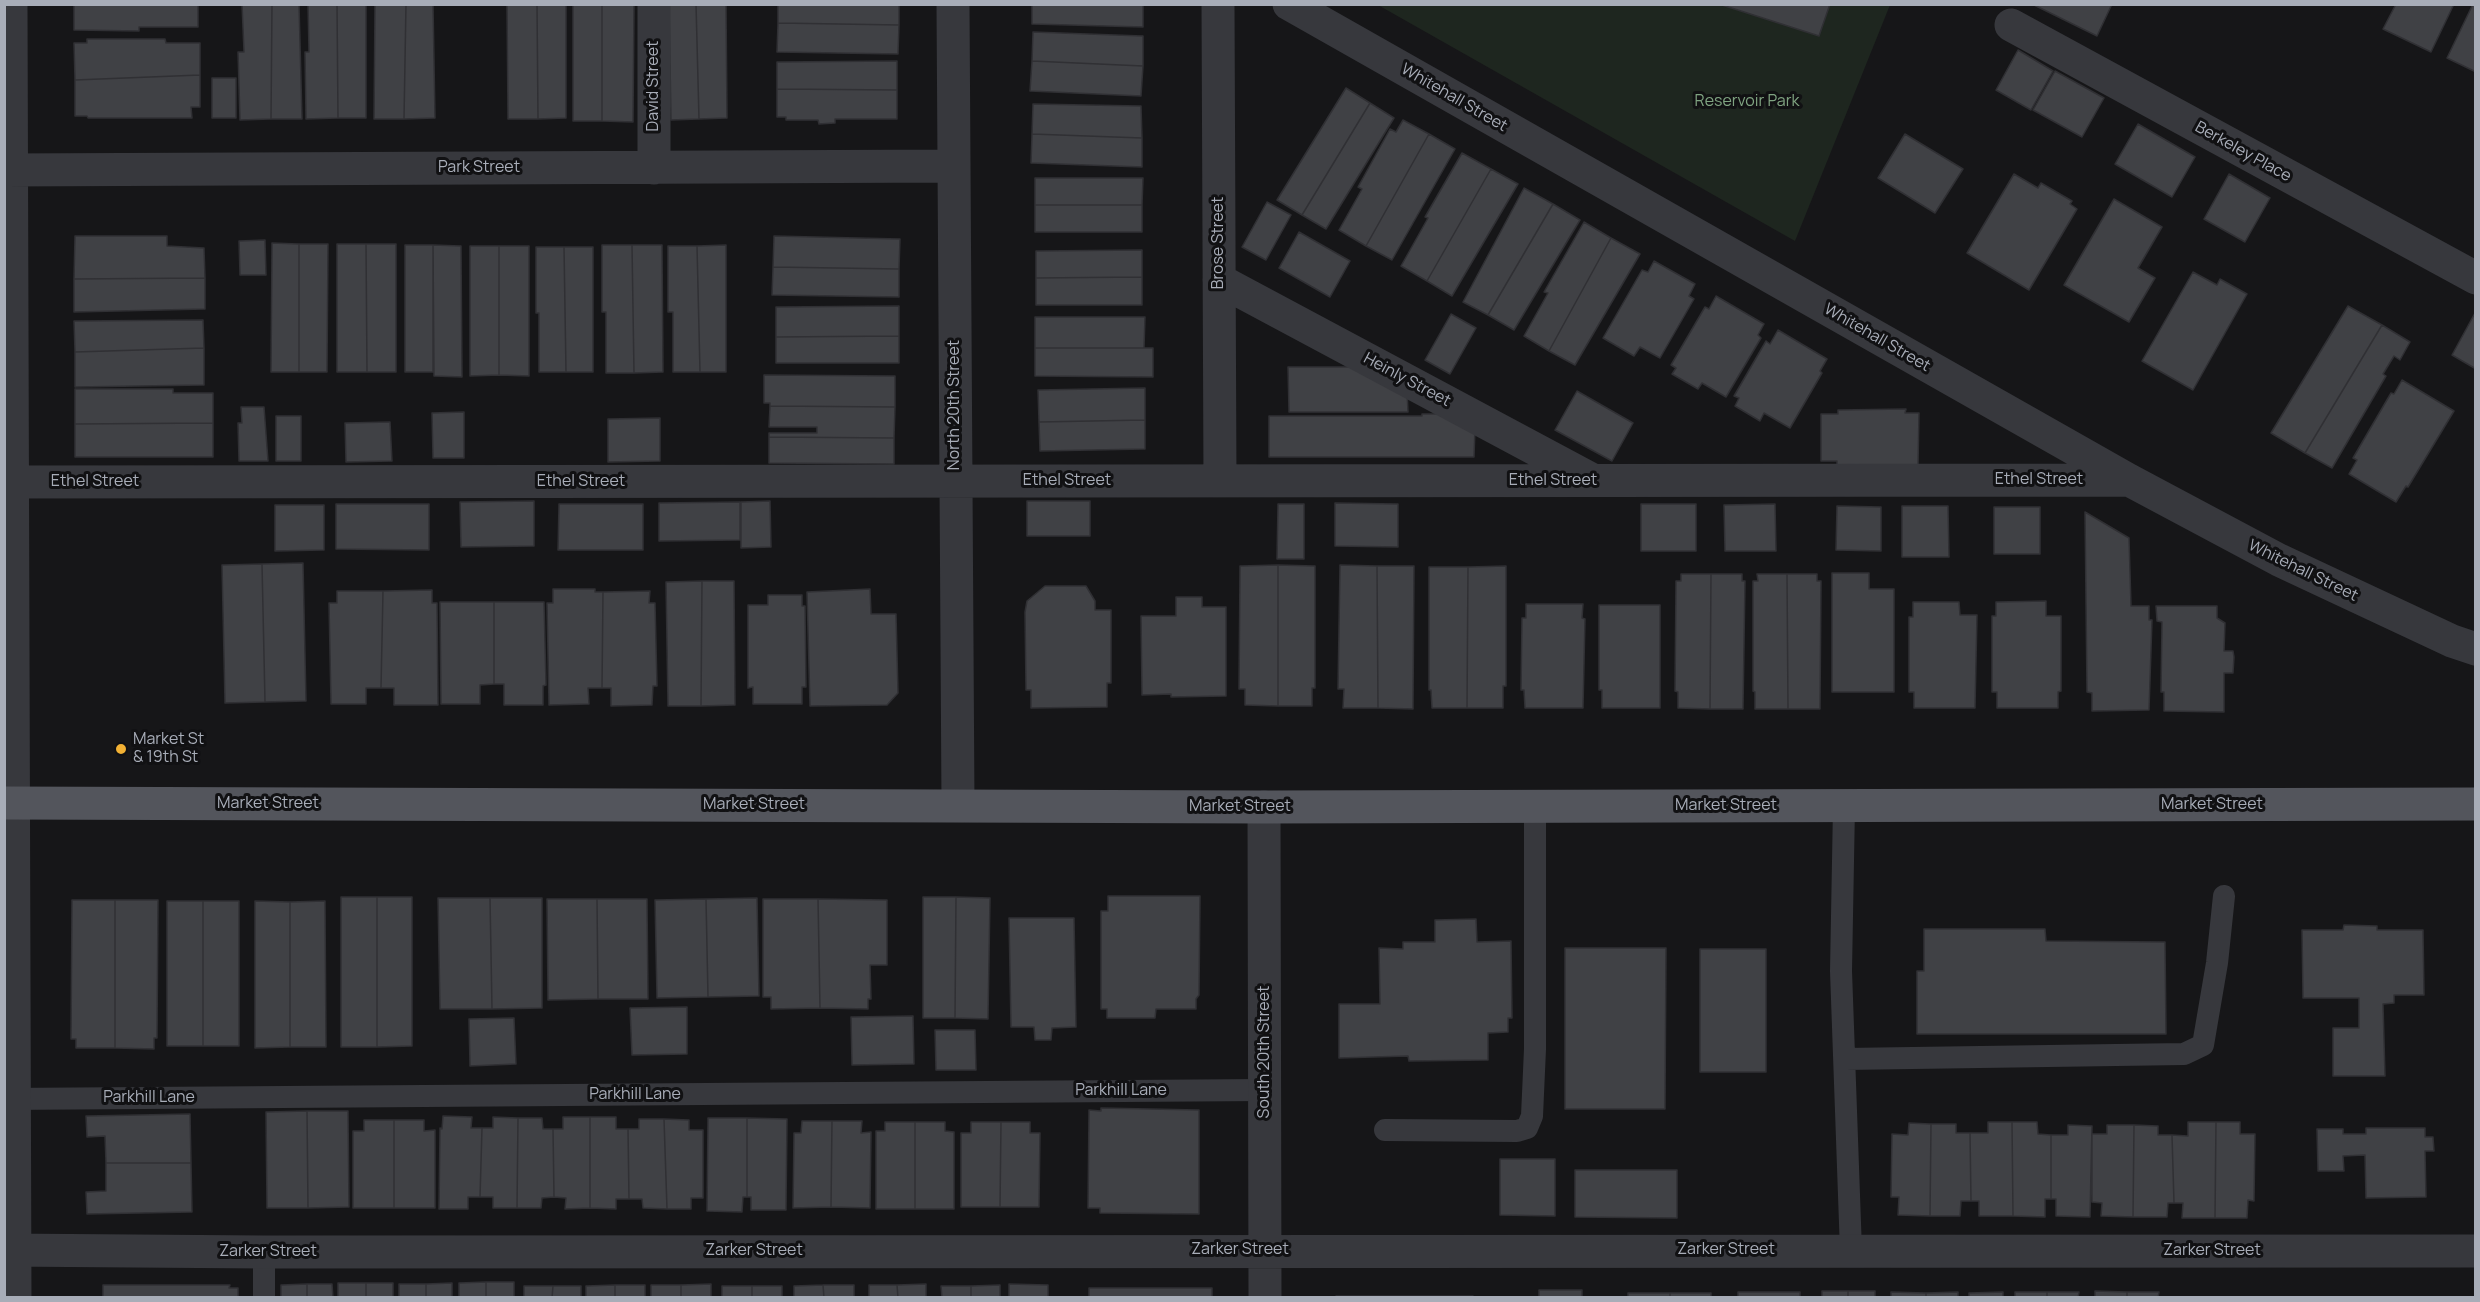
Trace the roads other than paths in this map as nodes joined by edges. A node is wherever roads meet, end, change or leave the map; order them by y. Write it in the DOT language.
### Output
graph roads {
  1 [pos="12,4"];
  2 [pos="654,4"];
  3 [pos="953,4"];
  4 [pos="1218,4"];
  5 [pos="1289,4"];
  6 [pos="2010,25"];
  7 [pos="954,166"];
  8 [pos="654,168"];
  9 [pos="8,170"];
  10 [pos="2475,278"];
  11 [pos="1219,280"];
  12 [pos="2129,480"];
  13 [pos="956,481"];
  14 [pos="1220,481"];
  15 [pos="1594,481"];
  16 [pos="9,482"];
  17 [pos="2475,649"];
  18 [pos="10,803"];
  19 [pos="2475,804"];
  20 [pos="958,806"];
  21 [pos="1535,806"];
  22 [pos="1844,806"];
  23 [pos="1264,807"];
  24 [pos="2224,896"];
  25 [pos="1845,1059"];
  26 [pos="1265,1090"];
  27 [pos="10,1099"];
  28 [pos="1385,1130"];
  29 [pos="10,1250"];
  30 [pos="1265,1250"];
  31 [pos="1851,1251"];
  32 [pos="2475,1251"];
  33 [pos="264,1252"];
  34 [pos="15,1298"];
  35 [pos="264,1298"];
  36 [pos="1265,1298"];
  1 -- 9 [label="street"];
  2 -- 8 [label="street, David Street"];
  3 -- 7 [label="street, North 20th Street"];
  4 -- 11 [label="street, Brose Street"];
  5 -- 12 [label="street, Whitehall Street"];
  6 -- 10 [label="street, Berkeley Place"];
  7 -- 8 [label="street, Park Street"];
  7 -- 13 [label="street, North 20th Street"];
  8 -- 9 [label="street, Park Street"];
  9 -- 16 [label="street"];
  11 -- 14 [label="street, Brose Street"];
  11 -- 15 [label="street, Heinly Street"];
  12 -- 15 [label="street, Ethel Street"];
  12 -- 17 [label="street, Whitehall Street"];
  13 -- 14 [label="street, Ethel Street"];
  13 -- 16 [label="street, Ethel Street"];
  13 -- 20 [label="street, North 20th Street"];
  14 -- 15 [label="street, Ethel Street"];
  16 -- 18 [label="street"];
  18 -- 20 [label="main road, Market Street"];
  18 -- 27 [label="street"];
  19 -- 22 [label="main road, Market Street"];
  20 -- 23 [label="main road, Market Street"];
  21 -- 22 [label="main road, Market Street"];
  21 -- 23 [label="main road, Market Street"];
  21 -- 28 [label="lane"];
  22 -- 25 [label="lane"];
  23 -- 26 [label="street, South 20th Street"];
  24 -- 25 [label="lane"];
  25 -- 31 [label="lane"];
  26 -- 27 [label="lane, Parkhill Lane"];
  26 -- 30 [label="street, South 20th Street"];
  27 -- 29 [label="street"];
  29 -- 33 [label="street, Zarker Street"];
  29 -- 34 [label="street"];
  30 -- 31 [label="street, Zarker Street"];
  30 -- 33 [label="street, Zarker Street"];
  30 -- 36 [label="street, South 20th Street"];
  31 -- 32 [label="street, Zarker Street"];
  33 -- 35 [label="lane"];
}
